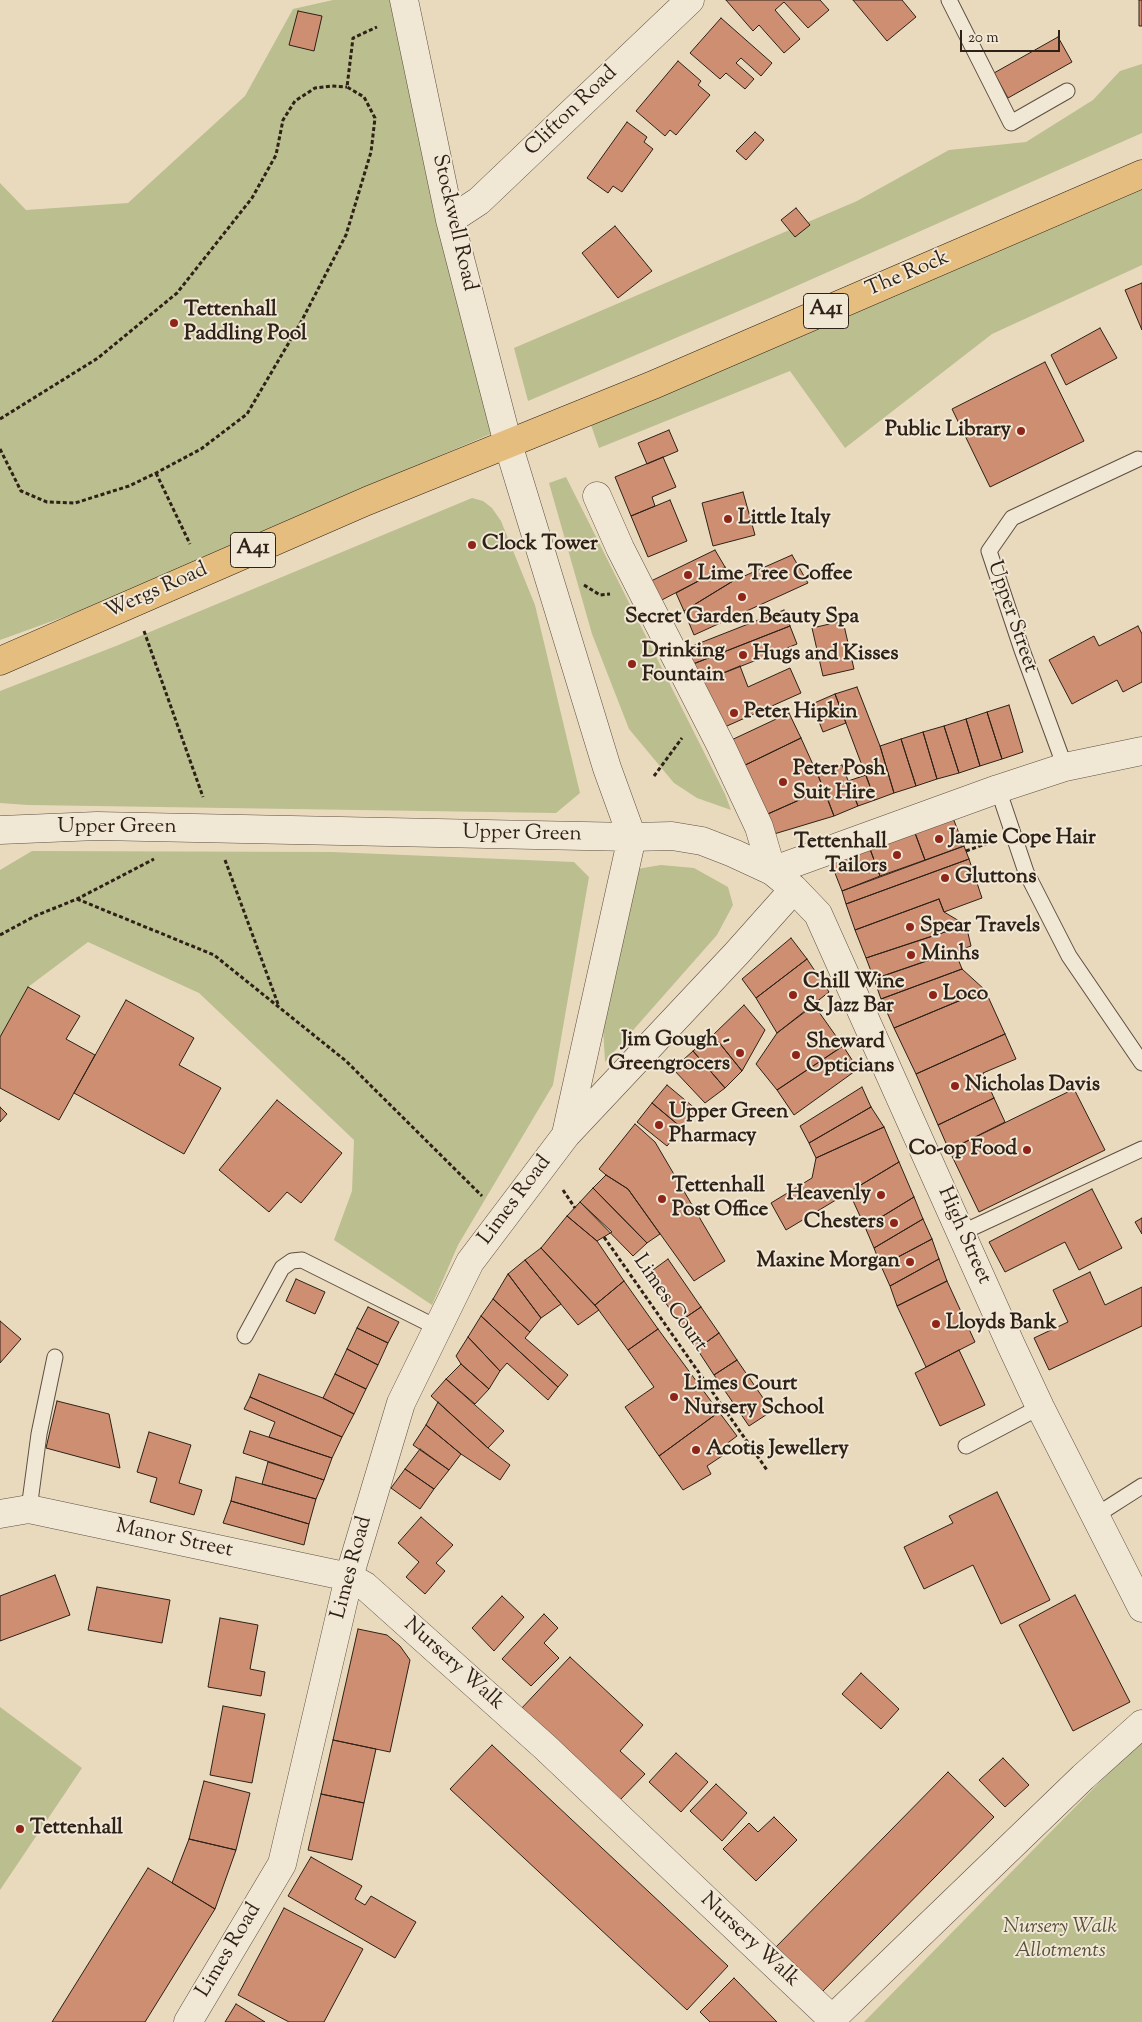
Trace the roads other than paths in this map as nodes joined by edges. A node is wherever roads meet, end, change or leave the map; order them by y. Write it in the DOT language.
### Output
graph roads {
  1 [pos="404,0"];
  2 [pos="690,0"];
  3 [pos="949,0"];
  4 [pos="1067,91"];
  5 [pos="1142,174"];
  6 [pos="450,220"];
  7 [pos="508,444"];
  8 [pos="1138,459"];
  9 [pos="597,496"];
  10 [pos="0,661"];
  11 [pos="1142,751"];
  12 [pos="1065,767"];
  13 [pos="998,789"];
  14 [pos="0,830"];
  15 [pos="632,837"];
  16 [pos="772,871"];
  17 [pos="794,889"];
  18 [pos="1142,1063"];
  19 [pos="566,1135"];
  20 [pos="1142,1149"];
  21 [pos="961,1233"];
  22 [pos="438,1328"];
  23 [pos="245,1336"];
  24 [pos="55,1357"];
  25 [pos="1038,1403"];
  26 [pos="964,1442"];
  27 [pos="1142,1486"];
  28 [pos="29,1509"];
  29 [pos="0,1514"];
  30 [pos="1095,1516"];
  31 [pos="348,1577"];
  32 [pos="1142,1608"];
  33 [pos="1142,1724"];
  34 [pos="188,2022"];
  1 -- 6 [label="street, Stockwell Road"];
  2 -- 6 [label="street, Clifton Road"];
  3 -- 4 [label="lane"];
  5 -- 7 [label="highway, The Rock / A41"];
  6 -- 7 [label="street, Stockwell Road"];
  7 -- 10 [label="highway, Wergs Road / A41"];
  7 -- 15 [label="street"];
  8 -- 12 [label="lane, Upper Street"];
  9 -- 16 [label="street"];
  11 -- 12 [label="street"];
  12 -- 13 [label="street"];
  13 -- 16 [label="street"];
  13 -- 18 [label="lane"];
  14 -- 15 [label="street, Upper Green"];
  15 -- 16 [label="street, High Street"];
  15 -- 19 [label="street, Limes Road"];
  16 -- 17 [label="street, High Street"];
  17 -- 19 [label="street, Limes Road"];
  17 -- 21 [label="street, High Street"];
  19 -- 22 [label="street, Limes Road"];
  20 -- 21 [label="lane"];
  21 -- 25 [label="street, High Street"];
  22 -- 23 [label="lane"];
  22 -- 31 [label="street, Limes Road"];
  24 -- 28 [label="lane"];
  25 -- 26 [label="lane"];
  25 -- 30 [label="street, High Street"];
  27 -- 30 [label="lane"];
  28 -- 29 [label="street, Manor Street"];
  28 -- 31 [label="street, Manor Street"];
  30 -- 32 [label="street, High Street"];
  31 -- 33 [label="street, Nursery Walk"];
  31 -- 34 [label="street, Limes Road"];
}
